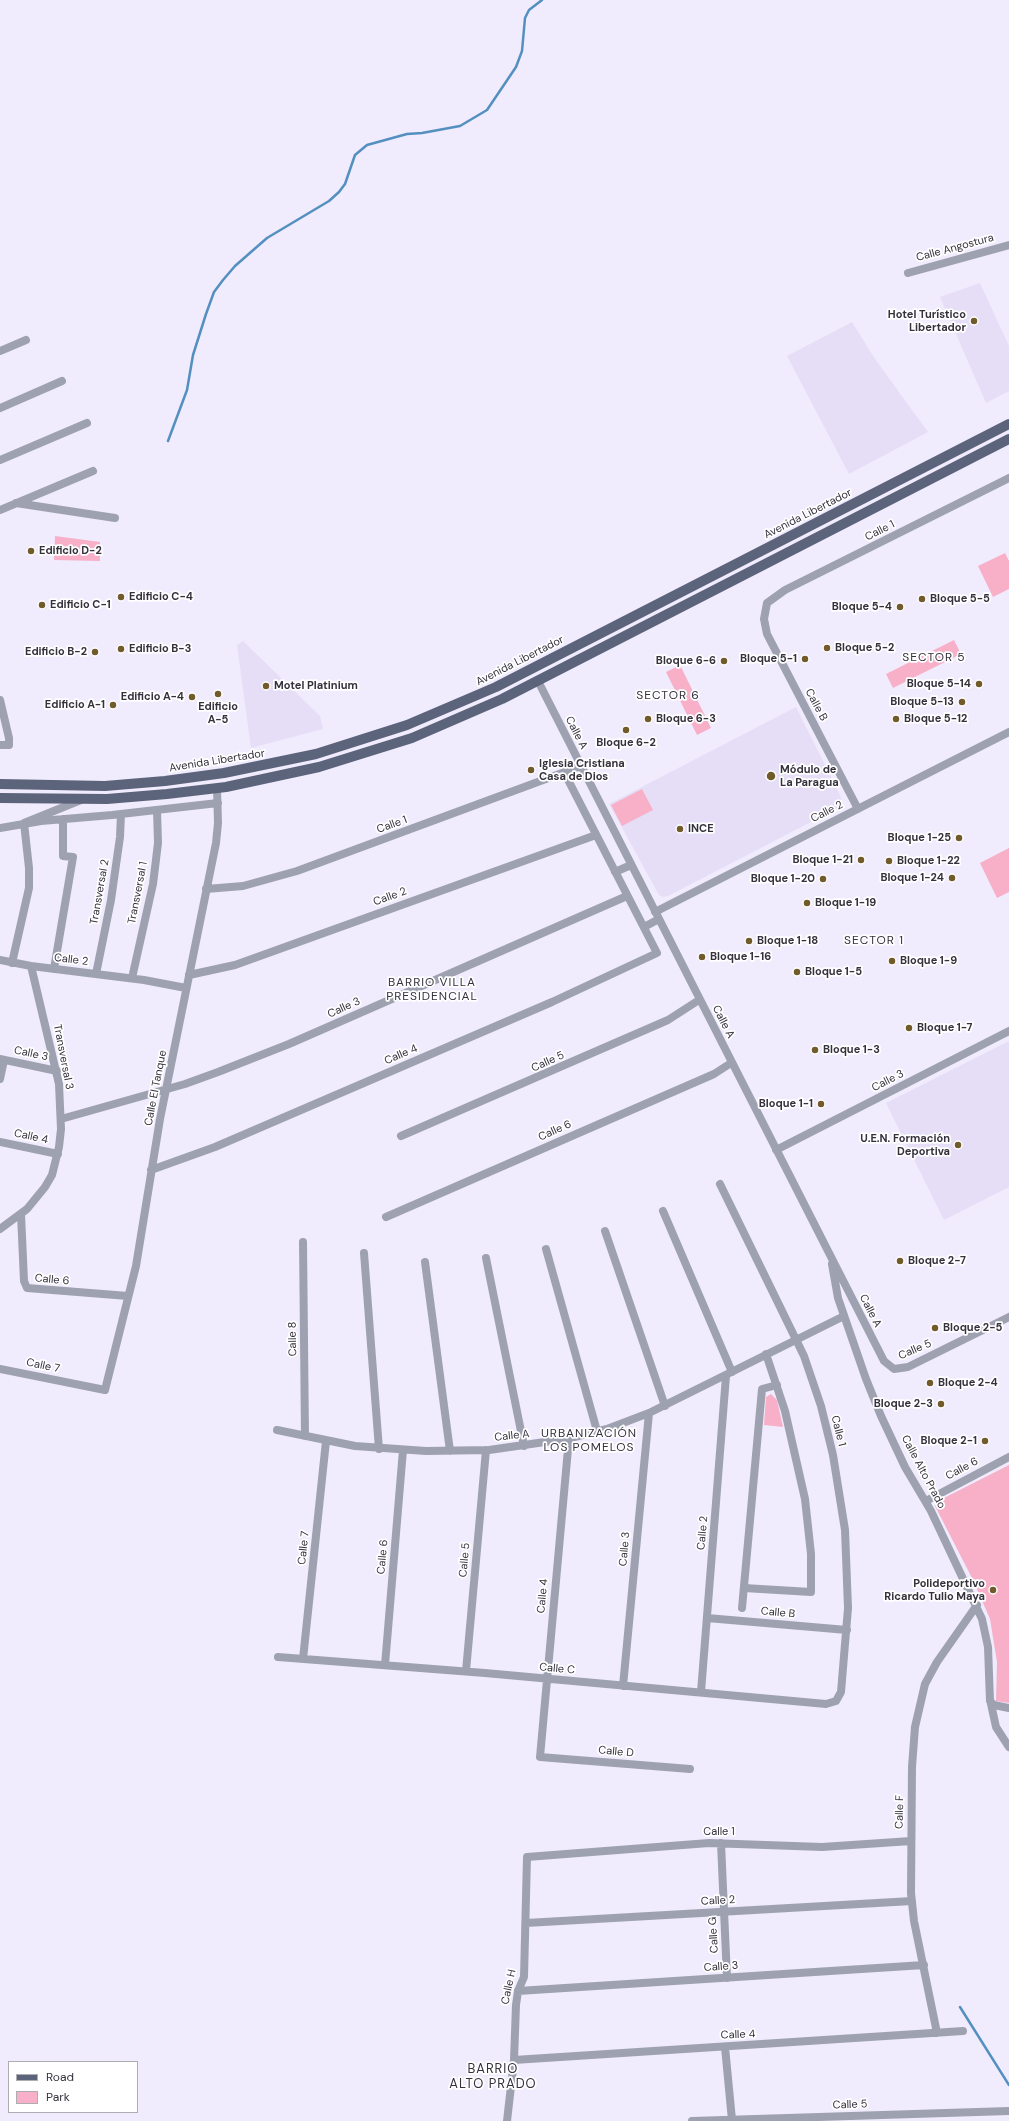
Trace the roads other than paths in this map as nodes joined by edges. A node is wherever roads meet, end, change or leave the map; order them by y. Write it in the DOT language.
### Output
graph roads {
  1 [pos="1009,245"];
  2 [pos="908,273"];
  3 [pos="26,340"];
  4 [pos="0,350"];
  5 [pos="62,381"];
  6 [pos="0,408"];
  7 [pos="87,423"];
  8 [pos="1009,424"];
  9 [pos="1009,439"];
  10 [pos="0,460"];
  11 [pos="93,471"];
  12 [pos="1009,478"];
  13 [pos="16,503"];
  14 [pos="0,510"];
  15 [pos="115,518"];
  16 [pos="765,608"];
  17 [pos="532,669"];
  18 [pos="538,681"];
  19 [pos="0,700"];
  20 [pos="1009,732"];
  21 [pos="0,745"];
  22 [pos="581,766"];
  23 [pos="564,772"];
  24 [pos="0,784"];
  25 [pos="217,788"];
  26 [pos="0,798"];
  27 [pos="81,800"];
  28 [pos="218,803"];
  29 [pos="858,809"];
  30 [pos="156,810"];
  31 [pos="121,814"];
  32 [pos="63,819"];
  33 [pos="24,823"];
  34 [pos="0,828"];
  35 [pos="596,835"];
  36 [pos="631,865"];
  37 [pos="616,872"];
  38 [pos="206,889"];
  39 [pos="627,896"];
  40 [pos="657,916"];
  41 [pos="644,927"];
  42 [pos="0,960"];
  43 [pos="12,963"];
  44 [pos="31,966"];
  45 [pos="54,969"];
  46 [pos="96,974"];
  47 [pos="189,975"];
  48 [pos="132,978"];
  49 [pos="186,988"];
  50 [pos="699,1000"];
  51 [pos="1009,1031"];
  52 [pos="2,1059"];
  53 [pos="732,1063"];
  54 [pos="57,1071"];
  55 [pos="0,1079"];
  56 [pos="166,1089"];
  57 [pos="61,1119"];
  58 [pos="401,1136"];
  59 [pos="0,1142"];
  60 [pos="776,1150"];
  61 [pos="58,1154"];
  62 [pos="151,1170"];
  63 [pos="720,1184"];
  64 [pos="663,1211"];
  65 [pos="21,1214"];
  66 [pos="386,1217"];
  67 [pos="0,1229"];
  68 [pos="605,1231"];
  69 [pos="302,1242"];
  70 [pos="546,1249"];
  71 [pos="364,1253"];
  72 [pos="486,1258"];
  73 [pos="831,1258"];
  74 [pos="425,1262"];
  75 [pos="128,1296"];
  76 [pos="844,1316"];
  77 [pos="1009,1317"];
  78 [pos="796,1340"];
  79 [pos="766,1354"];
  80 [pos="0,1369"];
  81 [pos="894,1369"];
  82 [pos="729,1374"];
  83 [pos="777,1385"];
  84 [pos="105,1390"];
  85 [pos="665,1406"];
  86 [pos="649,1414"];
  87 [pos="277,1430"];
  88 [pos="597,1431"];
  89 [pos="304,1436"];
  90 [pos="569,1438"];
  91 [pos="326,1440"];
  92 [pos="524,1446"];
  93 [pos="379,1449"];
  94 [pos="403,1450"];
  95 [pos="486,1450"];
  96 [pos="450,1451"];
  97 [pos="1009,1457"];
  98 [pos="926,1501"];
  99 [pos="744,1588"];
  100 [pos="977,1605"];
  101 [pos="742,1608"];
  102 [pos="707,1618"];
  103 [pos="847,1630"];
  104 [pos="278,1656"];
  105 [pos="303,1659"];
  106 [pos="385,1665"];
  107 [pos="466,1671"];
  108 [pos="547,1679"];
  109 [pos="623,1686"];
  110 [pos="700,1692"];
  111 [pos="991,1700"];
  112 [pos="834,1702"];
  113 [pos="1009,1708"];
  114 [pos="1009,1747"];
  115 [pos="540,1756"];
  116 [pos="690,1769"];
  117 [pos="911,1840"];
  118 [pos="720,1843"];
  119 [pos="527,1857"];
  120 [pos="912,1901"];
  121 [pos="724,1912"];
  122 [pos="526,1923"];
  123 [pos="924,1965"];
  124 [pos="727,1978"];
  125 [pos="518,1990"];
  126 [pos="963,2031"];
  127 [pos="937,2033"];
  128 [pos="725,2047"];
  129 [pos="514,2060"];
  130 [pos="1009,2111"];
  131 [pos="732,2120"];
  132 [pos="507,2121"];
  133 [pos="692,2121"];
  1 -- 2 [label="street, Calle Angostura"];
  3 -- 4 [label="street"];
  5 -- 6 [label="street"];
  7 -- 10 [label="street"];
  8 -- 17 [label="main road, Avenida Libertador"];
  9 -- 18 [label="main road"];
  11 -- 13 [label="street"];
  12 -- 16 [label="street, Calle 1"];
  13 -- 14 [label="street"];
  13 -- 15 [label="street"];
  16 -- 29 [label="street, Calle B"];
  17 -- 18 [label="main road"];
  17 -- 24 [label="main road, Avenida Libertador"];
  18 -- 22 [label="street, Calle A"];
  18 -- 25 [label="main road"];
  19 -- 21 [label="street"];
  20 -- 29 [label="street, Calle 2"];
  22 -- 23 [label="street, Calle 1"];
  22 -- 36 [label="street, Calle A"];
  23 -- 35 [label="street"];
  23 -- 38 [label="street, Calle 1"];
  25 -- 27 [label="main road"];
  25 -- 28 [label="street, Calle El Tanque"];
  26 -- 27 [label="main road"];
  27 -- 33 [label="street"];
  28 -- 30 [label="street"];
  28 -- 38 [label="street, Calle El Tanque"];
  29 -- 40 [label="street, Calle 2"];
  30 -- 31 [label="street"];
  30 -- 48 [label="street, Transversal 1"];
  31 -- 32 [label="street"];
  31 -- 46 [label="street, Transversal 2"];
  32 -- 33 [label="street"];
  32 -- 45 [label="street"];
  33 -- 34 [label="street"];
  33 -- 43 [label="street"];
  35 -- 37 [label="street"];
  35 -- 47 [label="street, Calle 2"];
  36 -- 37 [label="street"];
  36 -- 40 [label="street, Calle A"];
  37 -- 39 [label="street"];
  38 -- 47 [label="street, Calle El Tanque"];
  39 -- 41 [label="street"];
  39 -- 56 [label="street, Calle 3"];
  40 -- 41 [label="street, Calle 2"];
  40 -- 50 [label="street, Calle A"];
  41 -- 62 [label="street, Calle 4"];
  42 -- 43 [label="street, Calle 2"];
  43 -- 44 [label="street, Calle 2"];
  44 -- 45 [label="street, Calle 2"];
  44 -- 54 [label="street, Transversal 3"];
  45 -- 46 [label="street, Calle 2"];
  46 -- 48 [label="street, Calle 2"];
  47 -- 49 [label="street, Calle El Tanque"];
  48 -- 49 [label="street, Calle 2"];
  49 -- 56 [label="street, Calle El Tanque"];
  50 -- 53 [label="street, Calle A"];
  50 -- 58 [label="street, Calle 5"];
  51 -- 60 [label="street, Calle 3"];
  52 -- 54 [label="street, Calle 3"];
  52 -- 55 [label="street"];
  53 -- 60 [label="street, Calle A"];
  53 -- 66 [label="street, Calle 6"];
  54 -- 57 [label="street, Transversal 3"];
  56 -- 57 [label="street, Calle 3"];
  56 -- 62 [label="street, Calle El Tanque"];
  57 -- 61 [label="street, Transversal 3"];
  59 -- 61 [label="street, Calle 4"];
  60 -- 73 [label="street, Calle A"];
  61 -- 65 [label="street, Transversal 3"];
  62 -- 75 [label="street, Calle El Tanque"];
  63 -- 78 [label="street, Calle 1"];
  64 -- 82 [label="street, Calle 2"];
  65 -- 67 [label="street"];
  65 -- 75 [label="street, Calle 6"];
  68 -- 85 [label="street"];
  69 -- 89 [label="street, Calle 8"];
  70 -- 88 [label="street"];
  71 -- 93 [label="street"];
  72 -- 92 [label="street"];
  73 -- 76 [label="street, Calle Alto Prado"];
  73 -- 81 [label="street, Calle A"];
  74 -- 96 [label="street"];
  75 -- 84 [label="street, Calle El Tanque"];
  76 -- 78 [label="street, Calle A"];
  76 -- 98 [label="street, Calle Alto Prado"];
  77 -- 81 [label="street, Calle 5"];
  78 -- 79 [label="street, Calle A"];
  78 -- 103 [label="street, Calle 1"];
  79 -- 82 [label="street, Calle A"];
  79 -- 83 [label="street"];
  80 -- 84 [label="street, Calle 7"];
  82 -- 85 [label="street, Calle A"];
  82 -- 102 [label="street, Calle 2"];
  83 -- 99 [label="street"];
  83 -- 99 [label="street"];
  85 -- 86 [label="street, Calle A"];
  86 -- 88 [label="street, Calle A"];
  86 -- 109 [label="street, Calle 3"];
  87 -- 89 [label="street, Calle A"];
  88 -- 90 [label="street, Calle A"];
  89 -- 91 [label="street, Calle A"];
  90 -- 92 [label="street, Calle A"];
  90 -- 108 [label="street, Calle 4"];
  91 -- 93 [label="street, Calle A"];
  91 -- 105 [label="street, Calle 7"];
  92 -- 95 [label="street, Calle A"];
  93 -- 94 [label="street, Calle A"];
  94 -- 96 [label="street, Calle A"];
  94 -- 106 [label="street, Calle 6"];
  95 -- 96 [label="street, Calle A"];
  95 -- 107 [label="street, Calle 5"];
  97 -- 98 [label="street, Calle 6"];
  98 -- 100 [label="street, Calle Alto Prado"];
  99 -- 101 [label="street"];
  100 -- 111 [label="street, Calle Alto Prado"];
  100 -- 117 [label="street, Calle F"];
  102 -- 103 [label="street, Calle B"];
  102 -- 110 [label="street, Calle 2"];
  103 -- 112 [label="street, Calle 1"];
  104 -- 105 [label="street, Calle C"];
  105 -- 106 [label="street, Calle C"];
  106 -- 107 [label="street, Calle C"];
  107 -- 108 [label="street, Calle C"];
  108 -- 109 [label="street, Calle C"];
  108 -- 115 [label="street, Calle 4"];
  109 -- 110 [label="street, Calle C"];
  110 -- 112 [label="street, Calle C"];
  111 -- 113 [label="street"];
  111 -- 114 [label="street"];
  115 -- 116 [label="street, Calle D"];
  117 -- 118 [label="street, Calle 1"];
  117 -- 120 [label="street, Calle F"];
  118 -- 119 [label="street, Calle 1"];
  118 -- 121 [label="street, Calle G"];
  119 -- 122 [label="street, Calle H"];
  120 -- 121 [label="street, Calle 2"];
  120 -- 123 [label="street, Calle F"];
  121 -- 122 [label="street, Calle 2"];
  121 -- 124 [label="street, Calle G"];
  122 -- 125 [label="street, Calle H"];
  123 -- 124 [label="street, Calle 3"];
  123 -- 127 [label="street, Calle F"];
  124 -- 125 [label="street, Calle 3"];
  125 -- 129 [label="street, Calle H"];
  126 -- 127 [label="street, Calle 4"];
  127 -- 128 [label="street, Calle 4"];
  128 -- 129 [label="street, Calle 4"];
  128 -- 131 [label="street"];
  129 -- 132 [label="street, Calle H"];
  130 -- 131 [label="street, Calle 5"];
  131 -- 133 [label="street, Calle 5"];
}
